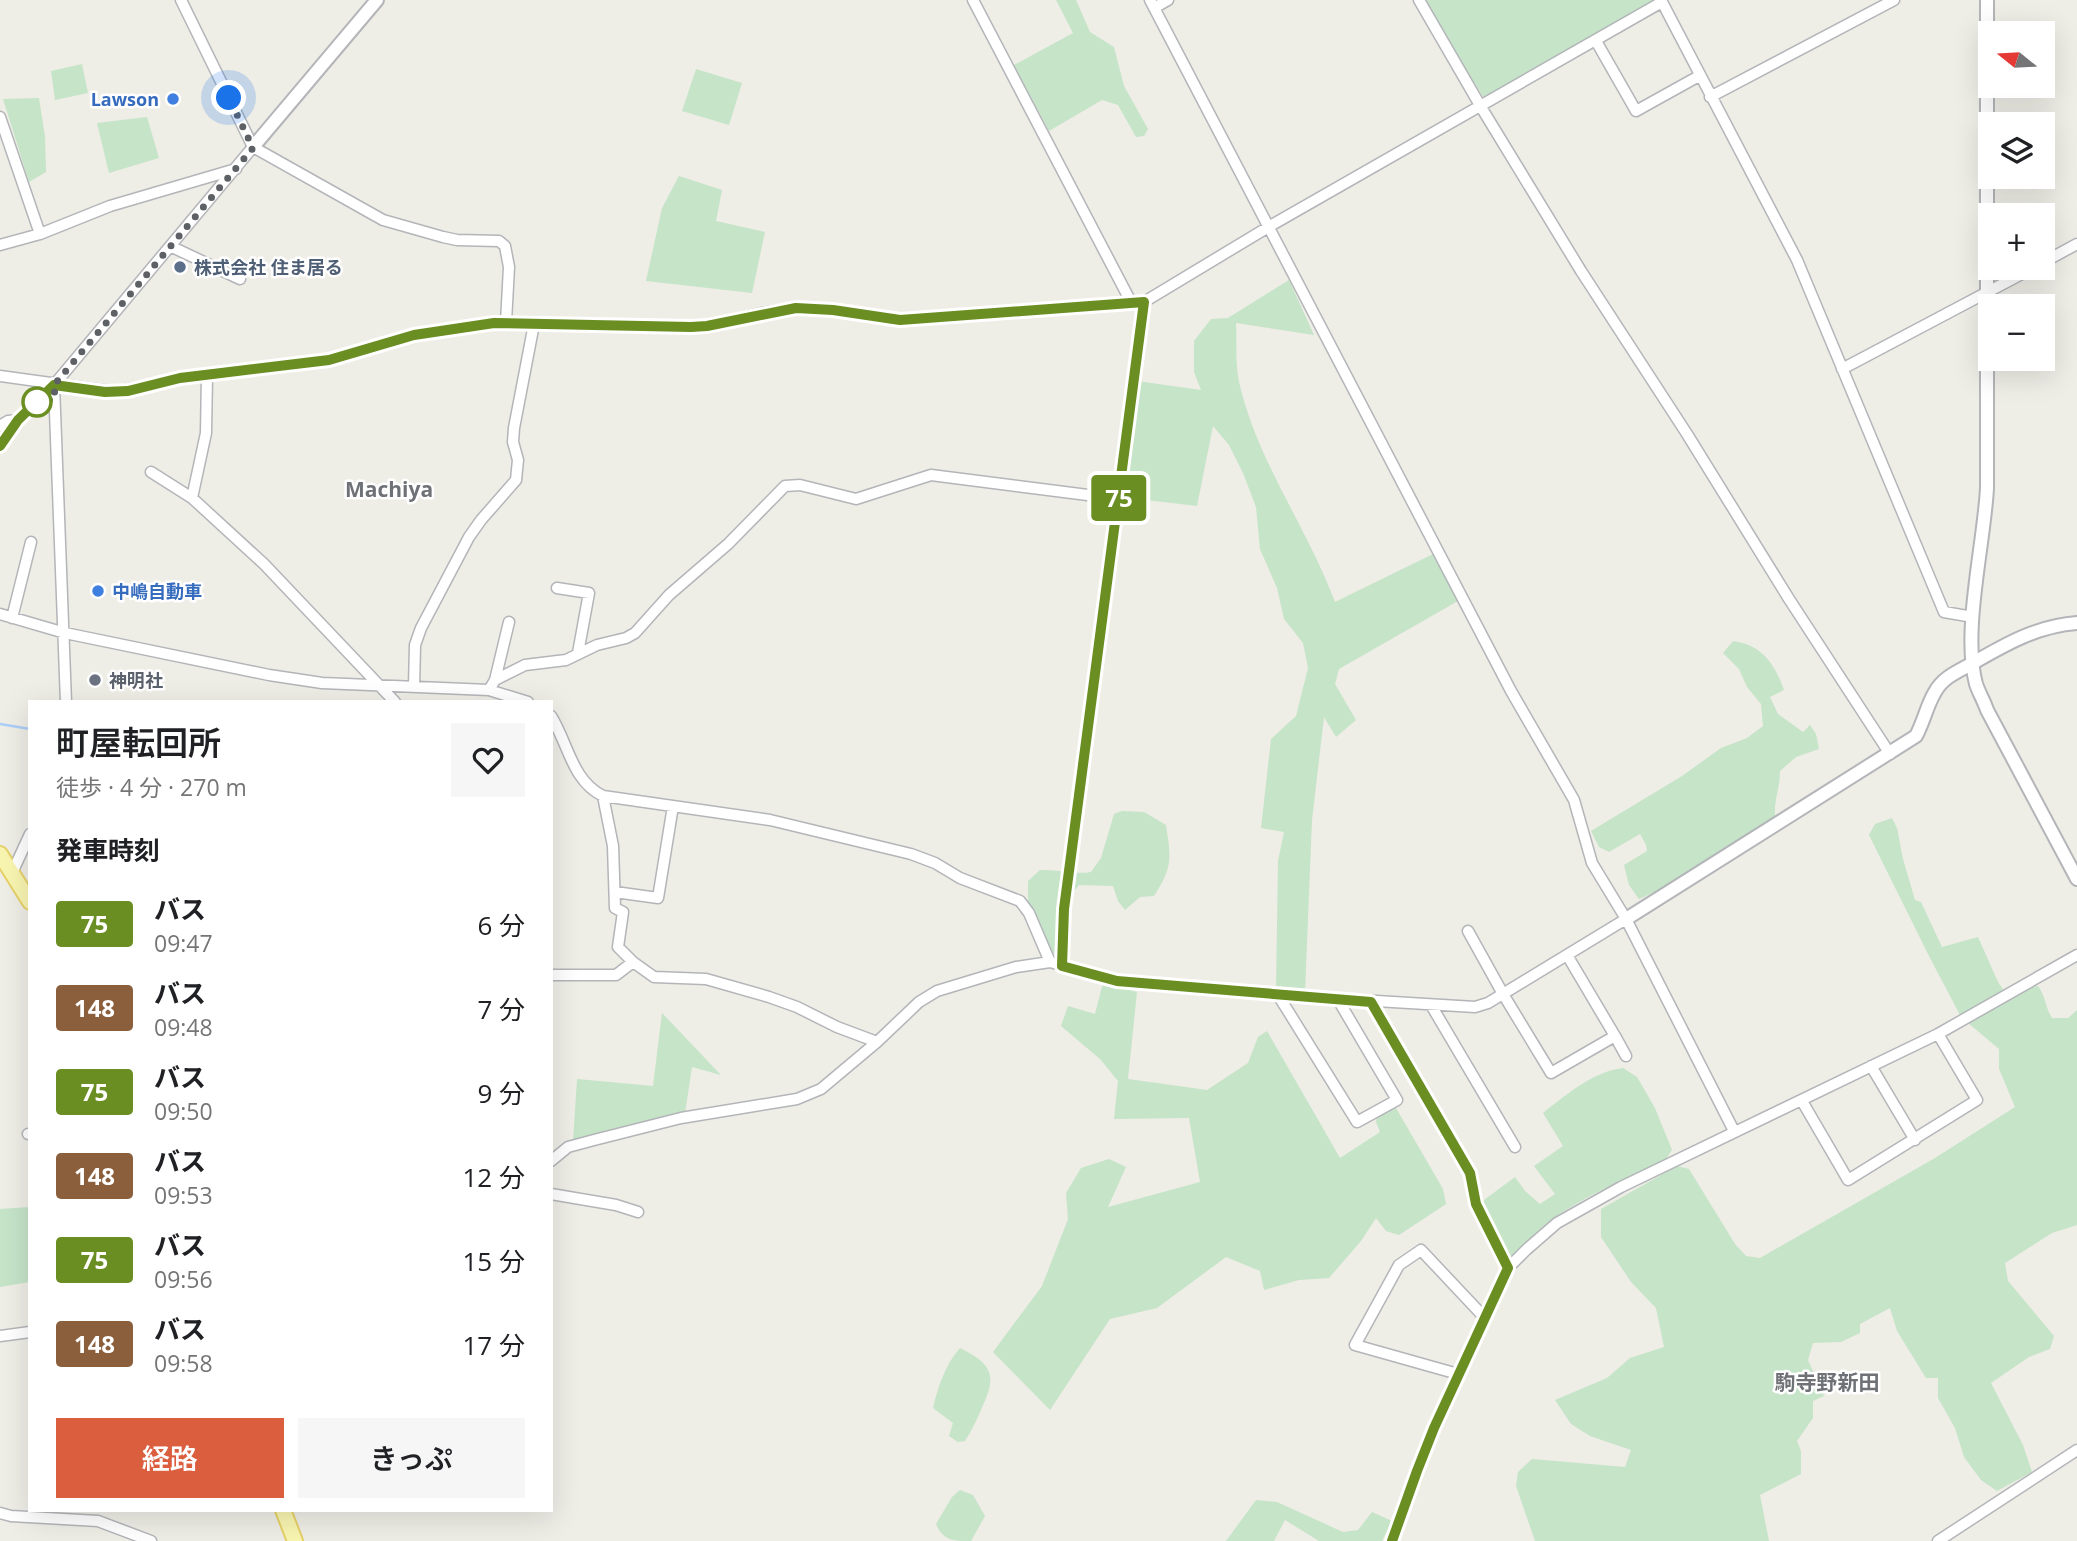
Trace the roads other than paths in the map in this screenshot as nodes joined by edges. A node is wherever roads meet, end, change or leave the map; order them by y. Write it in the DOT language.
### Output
graph roads {
  1 [pos="181,0"];
  2 [pos="377,0"];
  3 [pos="973,0"];
  4 [pos="1168,0"];
  5 [pos="1419,0"];
  6 [pos="1894,0"];
  7 [pos="1987,0"];
  8 [pos="1662,1"];
  9 [pos="1152,4"];
  10 [pos="1596,41"];
  11 [pos="1699,76"];
  12 [pos="1710,97"];
  13 [pos="1481,107"];
  14 [pos="0,117"];
  15 [pos="253,148"];
  16 [pos="237,168"];
  17 [pos="1270,226"];
  18 [pos="40,234"];
  19 [pos="2077,244"];
  20 [pos="0,245"];
  21 [pos="172,247"];
  22 [pos="2055,256"];
  23 [pos="240,279"];
  24 [pos="2011,280"];
  25 [pos="1987,293"];
  26 [pos="1144,302"];
  27 [pos="1132,304"];
  28 [pos="506,322"];
  29 [pos="534,324"];
  30 [pos="1842,369"];
  31 [pos="207,375"];
  32 [pos="0,376"];
  33 [pos="54,385"];
  34 [pos="18,420"];
  35 [pos="0,426"];
  36 [pos="0,446"];
  37 [pos="151,472"];
  38 [pos="192,498"];
  39 [pos="1119,499"];
  40 [pos="31,542"];
  41 [pos="557,588"];
  42 [pos="0,614"];
  43 [pos="12,618"];
  44 [pos="509,622"];
  45 [pos="1972,622"];
  46 [pos="2077,623"];
  47 [pos="65,633"];
  48 [pos="1997,647"];
  49 [pos="578,653"];
  50 [pos="1973,663"];
  51 [pos="495,680"];
  52 [pos="382,687"];
  53 [pos="414,687"];
  54 [pos="489,690"];
  55 [pos="66,700"];
  56 [pos="393,700"];
  57 [pos="522,700"];
  58 [pos="553,720"];
  59 [pos="1890,754"];
  60 [pos="603,796"];
  61 [pos="673,806"];
  62 [pos="28,838"];
  63 [pos="0,854"];
  64 [pos="12,873"];
  65 [pos="2077,879"];
  66 [pos="615,892"];
  67 [pos="28,897"];
  68 [pos="1626,919"];
  69 [pos="1468,931"];
  70 [pos="1567,955"];
  71 [pos="2077,955"];
  72 [pos="632,962"];
  73 [pos="1051,962"];
  74 [pos="1062,966"];
  75 [pos="553,975"];
  76 [pos="1503,994"];
  77 [pos="1278,995"];
  78 [pos="1337,998"];
  79 [pos="1371,1002"];
  80 [pos="1430,1005"];
  81 [pos="1938,1034"];
  82 [pos="1615,1036"];
  83 [pos="877,1042"];
  84 [pos="1626,1056"];
  85 [pos="1871,1066"];
  86 [pos="1802,1101"];
  87 [pos="1734,1131"];
  88 [pos="1915,1140"];
  89 [pos="1515,1147"];
  90 [pos="553,1159"];
  91 [pos="553,1194"];
  92 [pos="638,1212"];
  93 [pos="1508,1268"];
  94 [pos="1485,1318"];
  95 [pos="28,1332"];
  96 [pos="0,1336"];
  97 [pos="1458,1374"];
  98 [pos="2077,1450"];
  99 [pos="284,1512"];
  100 [pos="0,1513"];
  101 [pos="151,1541"];
  102 [pos="295,1541"];
  103 [pos="1392,1541"];
  104 [pos="1938,1541"];
  1 -- 15 [label="street"];
  2 -- 15 [label="street"];
  3 -- 27 [label="street"];
  4 -- 9 [label="street"];
  5 -- 13 [label="street"];
  6 -- 12 [label="street"];
  7 -- 25 [label="street"];
  8 -- 10 [label="street"];
  8 -- 11 [label="street"];
  9 -- 17 [label="street"];
  10 -- 11 [label="street"];
  10 -- 13 [label="street"];
  11 -- 12 [label="street"];
  12 -- 30 [label="street"];
  13 -- 17 [label="street"];
  13 -- 59 [label="street"];
  14 -- 18 [label="street"];
  15 -- 16 [label="street"];
  15 -- 28 [label="street"];
  16 -- 18 [label="street"];
  16 -- 21 [label="street"];
  17 -- 26 [label="street"];
  17 -- 68 [label="street"];
  18 -- 20 [label="street"];
  19 -- 22 [label="street"];
  21 -- 23 [label="street"];
  21 -- 33 [label="street"];
  24 -- 25 [label="street"];
  25 -- 30 [label="street"];
  25 -- 45 [label="street"];
  26 -- 27 [label="street"];
  26 -- 39 [label="street"];
  27 -- 29 [label="street"];
  28 -- 29 [label="street"];
  28 -- 31 [label="street"];
  29 -- 53 [label="street"];
  30 -- 45 [label="street"];
  31 -- 33 [label="street"];
  31 -- 38 [label="street"];
  32 -- 33 [label="street"];
  33 -- 34 [label="street"];
  33 -- 47 [label="street"];
  34 -- 35 [label="street"];
  34 -- 36 [label="street"];
  37 -- 38 [label="street"];
  38 -- 52 [label="street"];
  39 -- 49 [label="street"];
  39 -- 74 [label="street"];
  40 -- 43 [label="street"];
  41 -- 49 [label="street"];
  42 -- 43 [label="street"];
  43 -- 47 [label="street"];
  44 -- 51 [label="street"];
  45 -- 48 [label="street"];
  45 -- 50 [label="street"];
  46 -- 48 [label="street"];
  47 -- 52 [label="street"];
  47 -- 55 [label="street"];
  48 -- 50 [label="street"];
  49 -- 51 [label="street"];
  50 -- 59 [label="street"];
  50 -- 65 [label="street"];
  51 -- 54 [label="street"];
  52 -- 53 [label="street"];
  52 -- 56 [label="street"];
  53 -- 54 [label="street"];
  54 -- 57 [label="street"];
  58 -- 60 [label="street"];
  59 -- 68 [label="street"];
  60 -- 61 [label="street"];
  60 -- 66 [label="street"];
  61 -- 66 [label="street"];
  61 -- 73 [label="street"];
  62 -- 64 [label="street"];
  63 -- 64 [label="main road"];
  64 -- 67 [label="main road"];
  66 -- 72 [label="street"];
  68 -- 70 [label="street"];
  68 -- 87 [label="street"];
  69 -- 76 [label="street"];
  70 -- 76 [label="street"];
  70 -- 82 [label="street"];
  71 -- 81 [label="street"];
  72 -- 75 [label="street"];
  72 -- 83 [label="street"];
  73 -- 74 [label="street"];
  73 -- 83 [label="street"];
  74 -- 77 [label="street"];
  76 -- 80 [label="street"];
  76 -- 82 [label="street"];
  77 -- 78 [label="street"];
  77 -- 78 [label="street"];
  78 -- 79 [label="street"];
  79 -- 80 [label="street"];
  79 -- 93 [label="street"];
  80 -- 89 [label="street"];
  81 -- 85 [label="street"];
  81 -- 88 [label="street"];
  82 -- 84 [label="street"];
  83 -- 90 [label="street"];
  85 -- 86 [label="street"];
  85 -- 88 [label="street"];
  86 -- 87 [label="street"];
  86 -- 88 [label="street"];
  87 -- 93 [label="street"];
  91 -- 92 [label="street"];
  93 -- 94 [label="street"];
  94 -- 97 [label="street"];
  94 -- 97 [label="street"];
  95 -- 96 [label="street"];
  97 -- 103 [label="street"];
  98 -- 104 [label="street"];
  99 -- 102 [label="main road"];
  100 -- 101 [label="street"];
}
